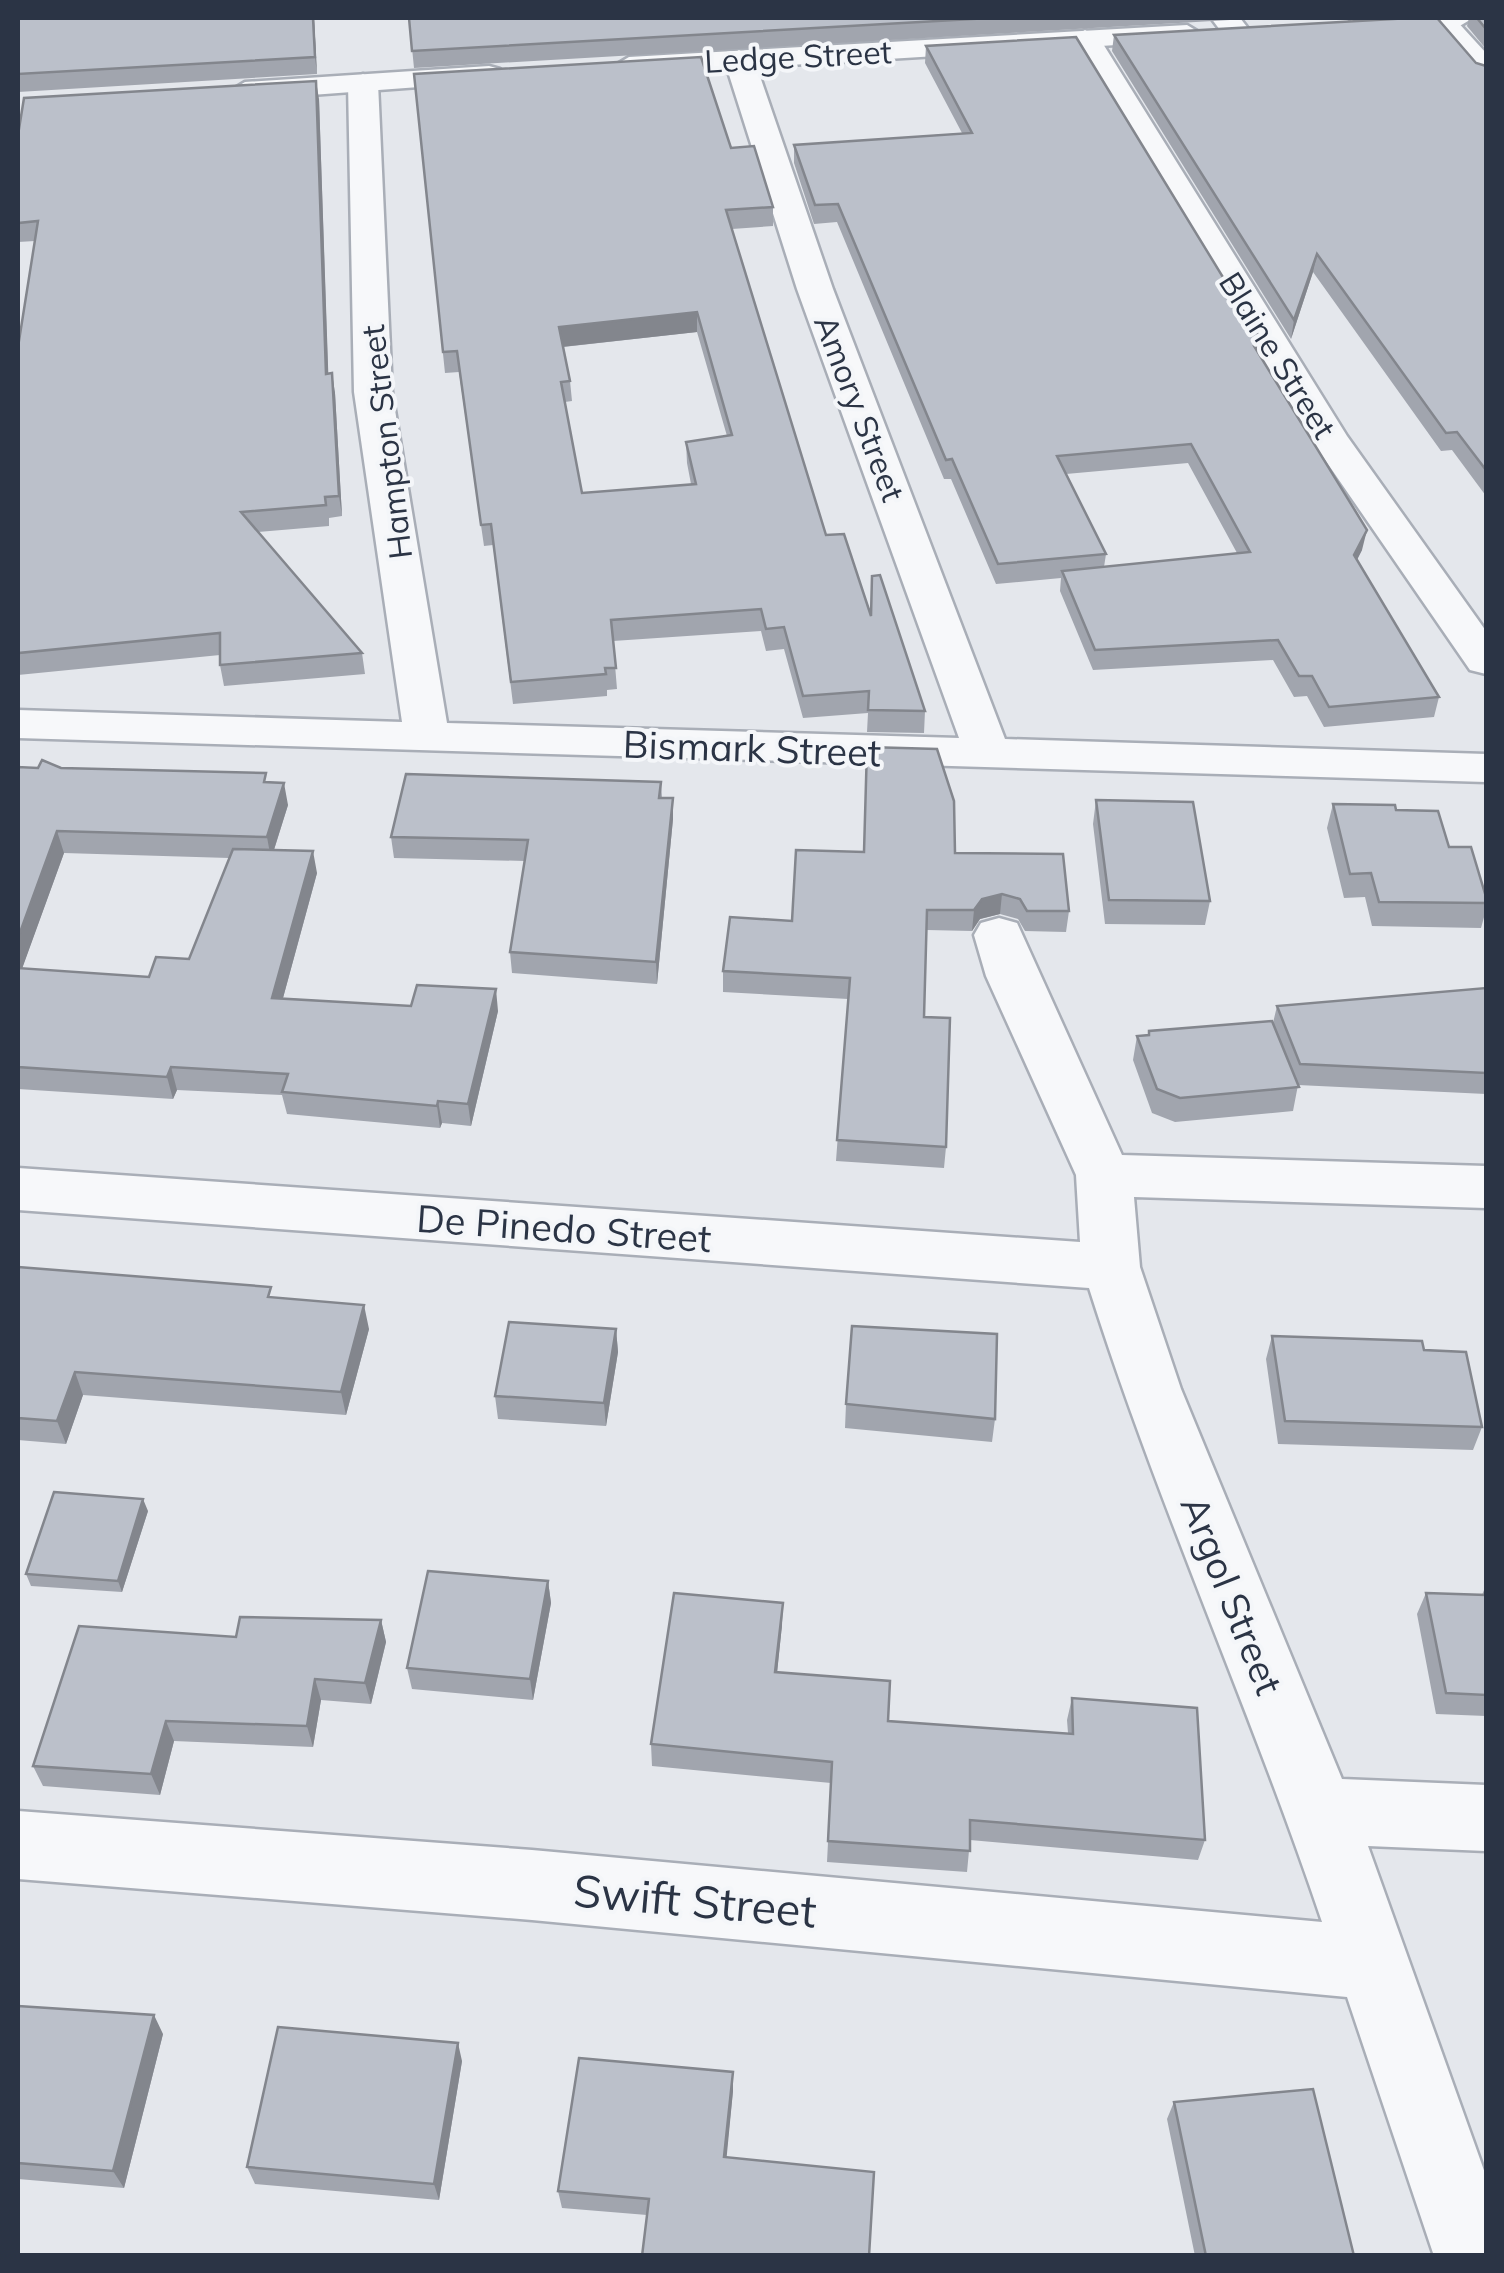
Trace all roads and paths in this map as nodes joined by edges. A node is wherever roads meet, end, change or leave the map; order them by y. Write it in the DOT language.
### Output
graph roads {
  1 [pos="1458,18"];
  2 [pos="1438,19"];
  3 [pos="1230,25"];
  4 [pos="1328,26"];
  5 [pos="1273,30"];
  6 [pos="1085,39"];
  7 [pos="739,60"];
  8 [pos="601,68"];
  9 [pos="1486,71"];
  10 [pos="522,73"];
  11 [pos="363,84"];
  12 [pos="216,93"];
  13 [pos="1486,661"];
  14 [pos="18,724"];
  15 [pos="428,739"];
  16 [pos="988,754"];
  17 [pos="1486,768"];
  18 [pos="999,935"];
  19 [pos="1104,1175"];
  20 [pos="1486,1187"];
  21 [pos="18,1189"];
  22 [pos="1111,1268"];
  23 [pos="1320,1811"];
  24 [pos="1486,1818"];
  25 [pos="18,1845"];
  26 [pos="1373,1963"];
  27 [pos="1474,2256"];
  1 -- 2 [label="street"];
  2 -- 4 [label="street"];
  2 -- 9 [label="street"];
  3 -- 5 [label="street, Ledge Street"];
  3 -- 6 [label="street, Ledge Street"];
  6 -- 7 [label="street, Ledge Street"];
  6 -- 13 [label="street, Blaine Street"];
  7 -- 8 [label="street, Ledge Street"];
  7 -- 16 [label="street, Amory Street"];
  10 -- 11 [label="street"];
  11 -- 12 [label="street"];
  11 -- 15 [label="street, Hampton Street"];
  14 -- 15 [label="street, Bismark Street"];
  15 -- 16 [label="street, Bismark Street"];
  16 -- 17 [label="street, Bismark Street"];
  18 -- 19 [label="street, Argol Street"];
  19 -- 20 [label="street"];
  19 -- 22 [label="street, Argol Street"];
  21 -- 22 [label="street, De Pinedo Street"];
  22 -- 23 [label="street, Argol Street"];
  23 -- 24 [label="street"];
  23 -- 26 [label="street, Argol Street"];
  25 -- 26 [label="street, Swift Street"];
  26 -- 27 [label="street, Argol Street"];
}
